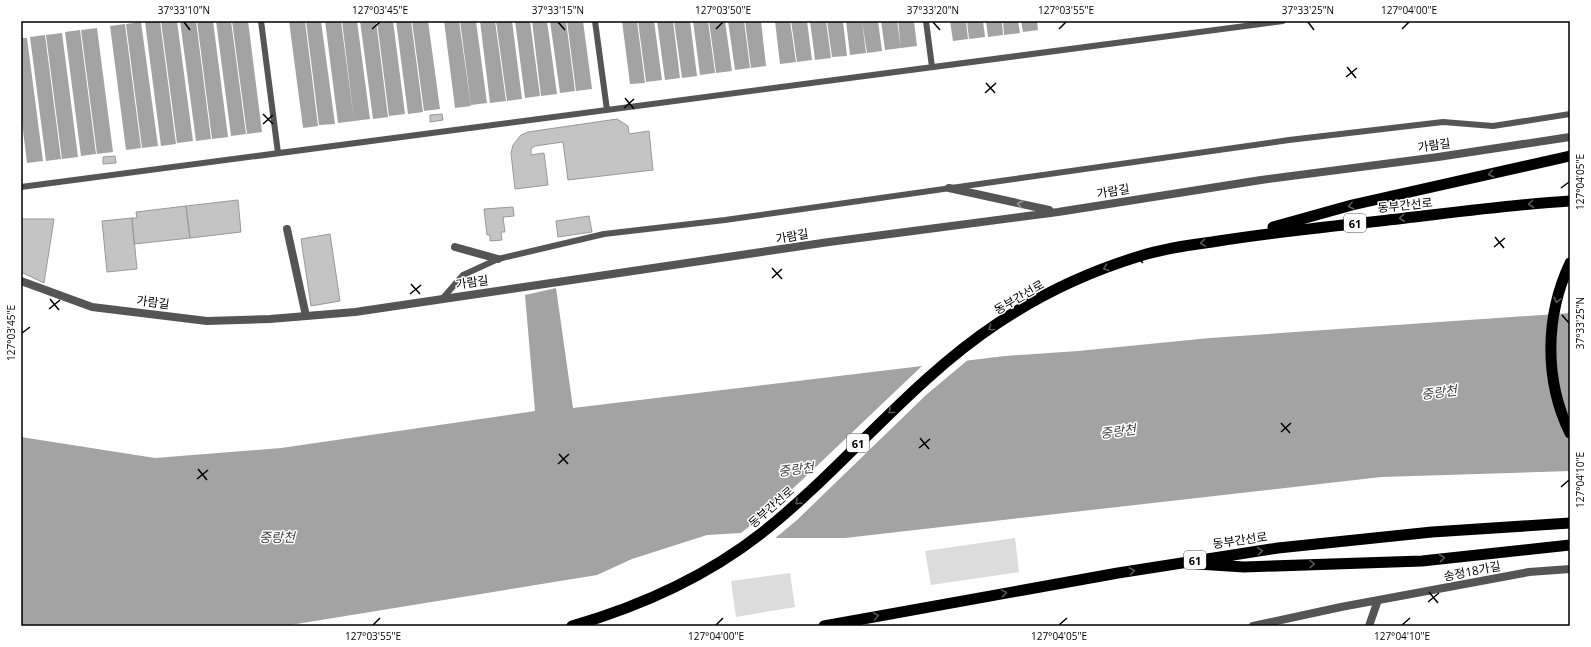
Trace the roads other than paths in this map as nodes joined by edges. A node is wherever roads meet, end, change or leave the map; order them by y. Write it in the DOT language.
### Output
graph roads {
  1 [pos="262,21"];
  2 [pos="595,21"];
  3 [pos="926,21"];
  4 [pos="1283,21"];
  5 [pos="1254,23"];
  6 [pos="932,67"];
  7 [pos="607,110"];
  8 [pos="1570,114"];
  9 [pos="1570,137"];
  10 [pos="278,153"];
  11 [pos="1570,156"];
  12 [pos="21,186"];
  13 [pos="949,188"];
  14 [pos="1570,201"];
  15 [pos="1058,212"];
  16 [pos="287,229"];
  17 [pos="1226,239"];
  18 [pos="455,247"];
  19 [pos="498,259"];
  20 [pos="1570,263"];
  21 [pos="21,281"];
  22 [pos="442,299"];
  23 [pos="306,316"];
  24 [pos="1570,433"];
  25 [pos="1570,523"];
  26 [pos="1570,545"];
  27 [pos="1175,563"];
  28 [pos="1570,569"];
  29 [pos="1378,600"];
  30 [pos="1370,625"];
  31 [pos="572,626"];
  32 [pos="824,626"];
  33 [pos="1253,626"];
  34 [pos="1361,626"];
  1 -- 10 [label="lane"];
  2 -- 7 [label="lane"];
  3 -- 6 [label="lane"];
  4 -- 5 [label="lane"];
  5 -- 6 [label="lane"];
  6 -- 7 [label="lane"];
  7 -- 10 [label="lane"];
  8 -- 13 [label="lane"];
  9 -- 15 [label="street, 가람길"];
  10 -- 12 [label="lane"];
  11 -- 17 [label="highway, one-way"];
  15 -- 13 [label="street, one-way"];
  13 -- 19 [label="lane"];
  14 -- 17 [label="highway, 동부간선로 / 61, one-way"];
  15 -- 22 [label="street, 가람길"];
  16 -- 23 [label="street"];
  17 -- 31 [label="highway, 동부간선로 / 61, one-way"];
  18 -- 19 [label="street"];
  19 -- 22 [label="lane"];
  20 -- 24 [label="highway, one-way"];
  21 -- 23 [label="street, 가람길"];
  22 -- 23 [label="street, 가람길"];
  27 -- 25 [label="highway, 동부간선로 / 61, one-way"];
  27 -- 26 [label="highway, one-way"];
  32 -- 27 [label="highway, 동부간선로 / 61, one-way"];
  28 -- 29 [label="street, 송정18가길"];
  29 -- 30 [label="street"];
  29 -- 33 [label="street, 송정18가길"];
  30 -- 34 [label="street"];
}
